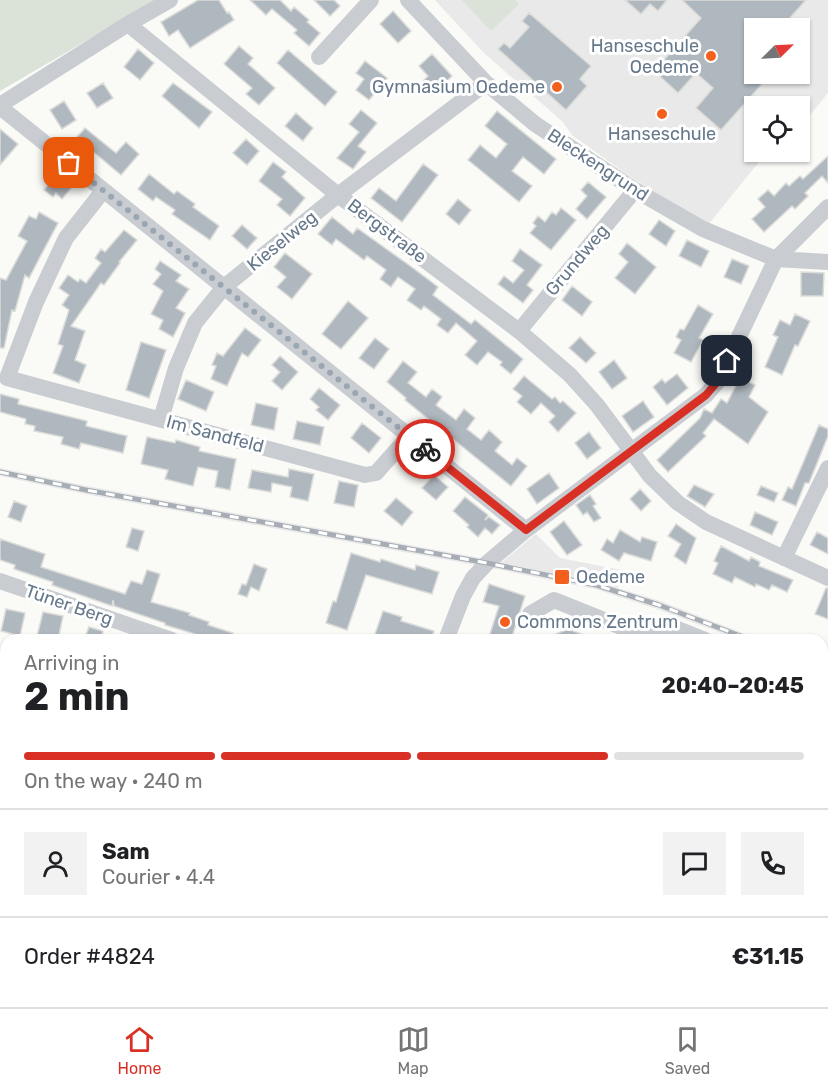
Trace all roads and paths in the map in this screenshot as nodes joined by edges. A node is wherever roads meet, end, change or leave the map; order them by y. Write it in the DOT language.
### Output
graph roads {
  1 [pos="170,0"];
  2 [pos="371,0"];
  3 [pos="408,0"];
  4 [pos="128,24"];
  5 [pos="319,57"];
  6 [pos="486,83"];
  7 [pos="0,106"];
  8 [pos="635,190"];
  9 [pos="103,191"];
  10 [pos="339,195"];
  11 [pos="828,207"];
  12 [pos="776,259"];
  13 [pos="828,262"];
  14 [pos="224,287"];
  15 [pos="519,331"];
  16 [pos="4,377"];
  17 [pos="161,419"];
  18 [pos="409,436"];
  19 [pos="631,453"];
  20 [pos="828,468"];
  21 [pos="526,530"];
  22 [pos="784,558"];
  23 [pos="828,578"];
  24 [pos="0,581"];
  25 [pos="530,614"];
  26 [pos="155,634"];
  27 [pos="448,634"];
  28 [pos="630,634"];
  29 [pos="646,634"];
  30 [pos="690,634"];
  1 -- 4 [label="street"];
  2 -- 5 [label="street"];
  3 -- 6 [label="street, Bleckengrund"];
  4 -- 7 [label="street"];
  4 -- 10 [label="street, Bergstraße"];
  6 -- 8 [label="street, Bleckengrund"];
  6 -- 10 [label="street, Kieselweg"];
  7 -- 9 [label="street"];
  8 -- 12 [label="street, Bleckengrund"];
  8 -- 15 [label="street, Grundweg"];
  9 -- 14 [label="street"];
  9 -- 16 [label="street, Im Sandfeld"];
  10 -- 14 [label="street, Kieselweg"];
  10 -- 15 [label="street, Bergstraße"];
  11 -- 12 [label="street"];
  12 -- 13 [label="street, Bleckengrund"];
  12 -- 19 [label="street"];
  14 -- 17 [label="street, Kieselweg"];
  14 -- 18 [label="street"];
  15 -- 19 [label="street, Bergstraße"];
  16 -- 17 [label="street, Im Sandfeld"];
  17 -- 18 [label="street, Im Sandfeld"];
  18 -- 21 [label="street"];
  19 -- 21 [label="street"];
  19 -- 22 [label="street, Bergstraße"];
  20 -- 22 [label="street"];
  21 -- 27 [label="street"];
  22 -- 23 [label="street, Bergstraße"];
  24 -- 26 [label="street, Tüner Berg"];
  25 -- 28 [label="street"];
  29 -- 30 [label="street"];
}
